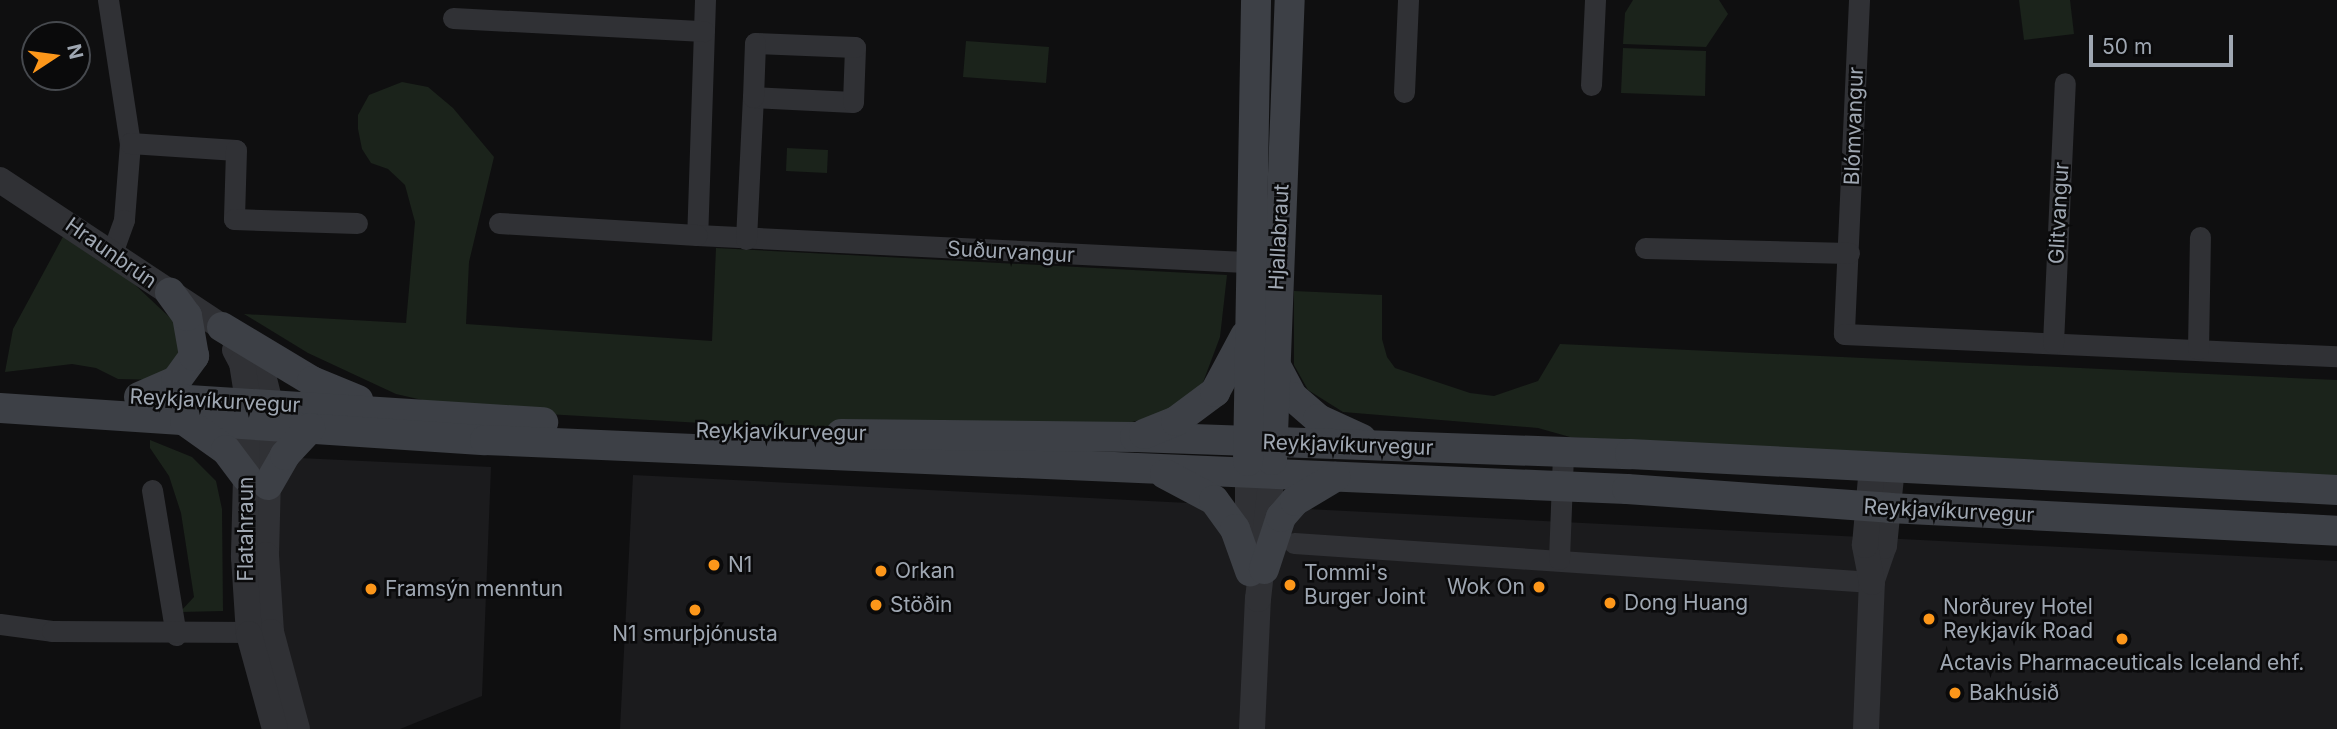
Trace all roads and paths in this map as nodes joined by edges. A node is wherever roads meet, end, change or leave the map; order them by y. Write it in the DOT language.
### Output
graph roads {
  1 [pos="108,0"];
  2 [pos="705,0"];
  3 [pos="1256,0"];
  4 [pos="1290,0"];
  5 [pos="1408,0"];
  6 [pos="1595,0"];
  7 [pos="1859,0"];
  8 [pos="453,19"];
  9 [pos="704,31"];
  10 [pos="2065,83"];
  11 [pos="1591,85"];
  12 [pos="1404,92"];
  13 [pos="754,97"];
  14 [pos="130,143"];
  15 [pos="0,180"];
  16 [pos="357,223"];
  17 [pos="499,223"];
  18 [pos="697,235"];
  19 [pos="2200,237"];
  20 [pos="746,239"];
  21 [pos="1645,248"];
  22 [pos="113,251"];
  23 [pos="1849,253"];
  24 [pos="1263,263"];
  25 [pos="170,293"];
  26 [pos="222,327"];
  27 [pos="1248,330"];
  28 [pos="2053,343"];
  29 [pos="2198,349"];
  30 [pos="2337,356"];
  31 [pos="1274,360"];
  32 [pos="0,392"];
  33 [pos="139,397"];
  34 [pos="0,408"];
  35 [pos="259,413"];
  36 [pos="399,413"];
  37 [pos="181,419"];
  38 [pos="310,428"];
  39 [pos="1135,437"];
  40 [pos="1261,442"];
  41 [pos="1378,446"];
  42 [pos="1563,453"];
  43 [pos="1882,467"];
  44 [pos="1155,470"];
  45 [pos="1260,474"];
  46 [pos="1335,477"];
  47 [pos="257,481"];
  48 [pos="1562,489"];
  49 [pos="152,490"];
  50 [pos="2337,490"];
  51 [pos="1878,507"];
  52 [pos="2337,531"];
  53 [pos="1294,543"];
  54 [pos="1559,559"];
  55 [pos="1257,580"];
  56 [pos="1872,582"];
  57 [pos="0,624"];
  58 [pos="260,633"];
  59 [pos="176,635"];
  60 [pos="275,729"];
  61 [pos="297,729"];
  62 [pos="1252,729"];
  63 [pos="1866,729"];
  1 -- 14 [label="street"];
  2 -- 9 [label="street"];
  3 -- 24 [label="main road, Hjallabraut"];
  4 -- 24 [label="main road, Hjallabraut"];
  5 -- 12 [label="street"];
  6 -- 11 [label="street"];
  7 -- 23 [label="street, Blómvangur"];
  8 -- 9 [label="street"];
  9 -- 18 [label="street"];
  10 -- 28 [label="street, Glitvangur"];
  13 -- 13 [label="street"];
  13 -- 20 [label="street"];
  14 -- 16 [label="street"];
  14 -- 22 [label="street"];
  15 -- 22 [label="street, Hraunbrún"];
  17 -- 18 [label="street, Suðurvangur"];
  18 -- 20 [label="street, Suðurvangur"];
  19 -- 29 [label="street"];
  20 -- 24 [label="street, Suðurvangur"];
  21 -- 23 [label="street"];
  22 -- 25 [label="street, Hraunbrún"];
  23 -- 28 [label="street, Blómvangur"];
  24 -- 27 [label="main road, Hjallabraut"];
  24 -- 31 [label="main road, Hjallabraut"];
  25 -- 26 [label="street, Hraunbrún"];
  25 -- 33 [label="main road"];
  26 -- 35 [label="street, Hraunbrún"];
  26 -- 36 [label="main road"];
  27 -- 39 [label="main road"];
  27 -- 40 [label="main road, Hjallabraut"];
  28 -- 29 [label="street"];
  29 -- 30 [label="street"];
  31 -- 40 [label="main road, Hjallabraut"];
  31 -- 41 [label="main road"];
  32 -- 33 [label="main road, Reykjavíkurvegur"];
  33 -- 35 [label="main road, Reykjavíkurvegur"];
  34 -- 37 [label="main road, Reykjavíkurvegur"];
  35 -- 36 [label="main road, Reykjavíkurvegur"];
  35 -- 37 [label="main road, Reykjavíkurvegur"];
  35 -- 38 [label="main road, Reykjavíkurvegur"];
  35 -- 47 [label="street, Flatahraun"];
  36 -- 39 [label="main road, Reykjavíkurvegur"];
  37 -- 47 [label="main road"];
  38 -- 44 [label="main road, Reykjavíkurvegur"];
  38 -- 47 [label="main road"];
  39 -- 40 [label="main road, Reykjavíkurvegur"];
  40 -- 41 [label="main road, Reykjavíkurvegur"];
  40 -- 45 [label="main road, Hjallabraut"];
  41 -- 42 [label="main road, Reykjavíkurvegur"];
  42 -- 43 [label="main road, Reykjavíkurvegur"];
  42 -- 48 [label="street"];
  43 -- 50 [label="main road, Reykjavíkurvegur"];
  43 -- 51 [label="street"];
  44 -- 45 [label="main road, Reykjavíkurvegur"];
  44 -- 55 [label="main road"];
  45 -- 46 [label="main road, Reykjavíkurvegur"];
  45 -- 55 [label="street"];
  46 -- 48 [label="main road, Reykjavíkurvegur"];
  46 -- 55 [label="main road"];
  47 -- 58 [label="street, Flatahraun"];
  48 -- 51 [label="main road, Reykjavíkurvegur"];
  48 -- 54 [label="street"];
  49 -- 59 [label="street"];
  51 -- 52 [label="main road, Reykjavíkurvegur"];
  51 -- 56 [label="street"];
  53 -- 54 [label="street"];
  54 -- 56 [label="street"];
  55 -- 62 [label="street"];
  56 -- 63 [label="street"];
  57 -- 59 [label="street"];
  58 -- 59 [label="street"];
  58 -- 60 [label="street, Flatahraun"];
  58 -- 61 [label="street, Flatahraun"];
}
